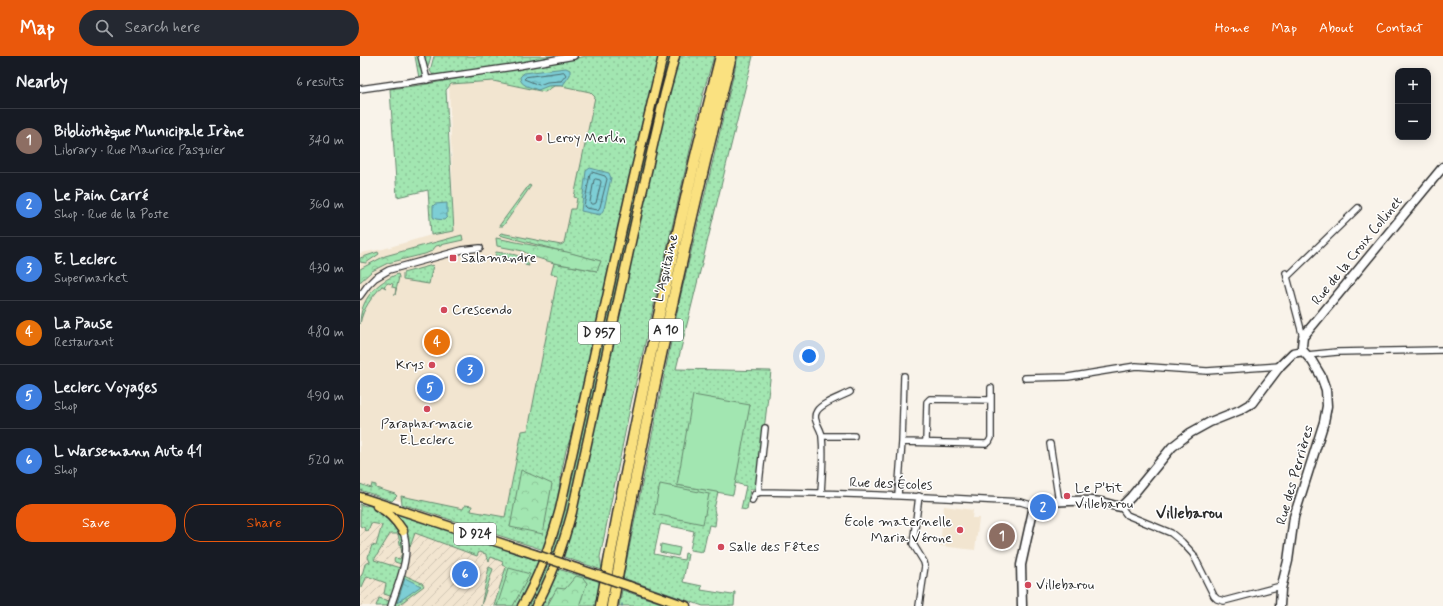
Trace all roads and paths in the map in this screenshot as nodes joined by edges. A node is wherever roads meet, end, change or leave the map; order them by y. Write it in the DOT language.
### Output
graph roads {
  1 [pos="421,56"];
  2 [pos="574,56"];
  3 [pos="663,56"];
  4 [pos="675,56"];
  5 [pos="721,56"];
  6 [pos="731,56"];
  7 [pos="427,80"];
  8 [pos="360,89"];
  9 [pos="1443,167"];
  10 [pos="1358,208"];
  11 [pos="480,248"];
  12 [pos="360,296"];
  13 [pos="1303,337"];
  14 [pos="1443,350"];
  15 [pos="1305,353"];
  16 [pos="1280,366"];
  17 [pos="904,376"];
  18 [pos="1025,378"];
  19 [pos="991,388"];
  20 [pos="850,392"];
  21 [pos="991,400"];
  22 [pos="765,428"];
  23 [pos="822,436"];
  24 [pos="854,436"];
  25 [pos="902,442"];
  26 [pos="926,442"];
  27 [pos="1050,444"];
  28 [pos="758,493"];
  29 [pos="821,493"];
  30 [pos="898,495"];
  31 [pos="919,496"];
  32 [pos="364,498"];
  33 [pos="752,500"];
  34 [pos="1059,502"];
  35 [pos="1034,506"];
  36 [pos="1121,507"];
  37 [pos="403,531"];
  38 [pos="1281,586"];
  39 [pos="391,606"];
  40 [pos="522,606"];
  41 [pos="536,606"];
  42 [pos="602,606"];
  43 [pos="612,606"];
  44 [pos="686,606"];
  45 [pos="920,606"];
  46 [pos="1022,606"];
  47 [pos="1280,606"];
  1 -- 7 [label="street"];
  2 -- 7 [label="street"];
  3 -- 40 [label="main road, D 957"];
  4 -- 41 [label="main road, D 957"];
  5 -- 42 [label="highway, L'Aquitaine / A 10"];
  6 -- 43 [label="highway, L'Aquitaine / A 10"];
  7 -- 8 [label="street"];
  9 -- 13 [label="street, Rue de la Croix Collinet"];
  10 -- 13 [label="street"];
  11 -- 12 [label="street"];
  13 -- 15 [label="street"];
  14 -- 15 [label="street"];
  15 -- 16 [label="street"];
  15 -- 38 [label="street, Rue des Perrières"];
  16 -- 18 [label="street"];
  16 -- 36 [label="street"];
  17 -- 25 [label="street"];
  19 -- 21 [label="street"];
  20 -- 23 [label="street"];
  21 -- 26 [label="street"];
  21 -- 26 [label="street"];
  22 -- 28 [label="street"];
  23 -- 24 [label="street"];
  23 -- 29 [label="street"];
  25 -- 26 [label="street"];
  25 -- 30 [label="street"];
  27 -- 34 [label="street"];
  28 -- 29 [label="street, Rue des Écoles"];
  28 -- 33 [label="street"];
  29 -- 30 [label="street, Rue des Écoles"];
  30 -- 31 [label="street, Rue des Écoles"];
  31 -- 35 [label="street, Rue des Écoles"];
  31 -- 45 [label="street"];
  32 -- 37 [label="main road"];
  32 -- 44 [label="main road, D 924, bridge"];
  34 -- 35 [label="street"];
  34 -- 36 [label="street"];
  35 -- 46 [label="street"];
  36 -- 38 [label="street"];
  37 -- 39 [label="street"];
  38 -- 47 [label="street, Rue des Perrières"];
}
